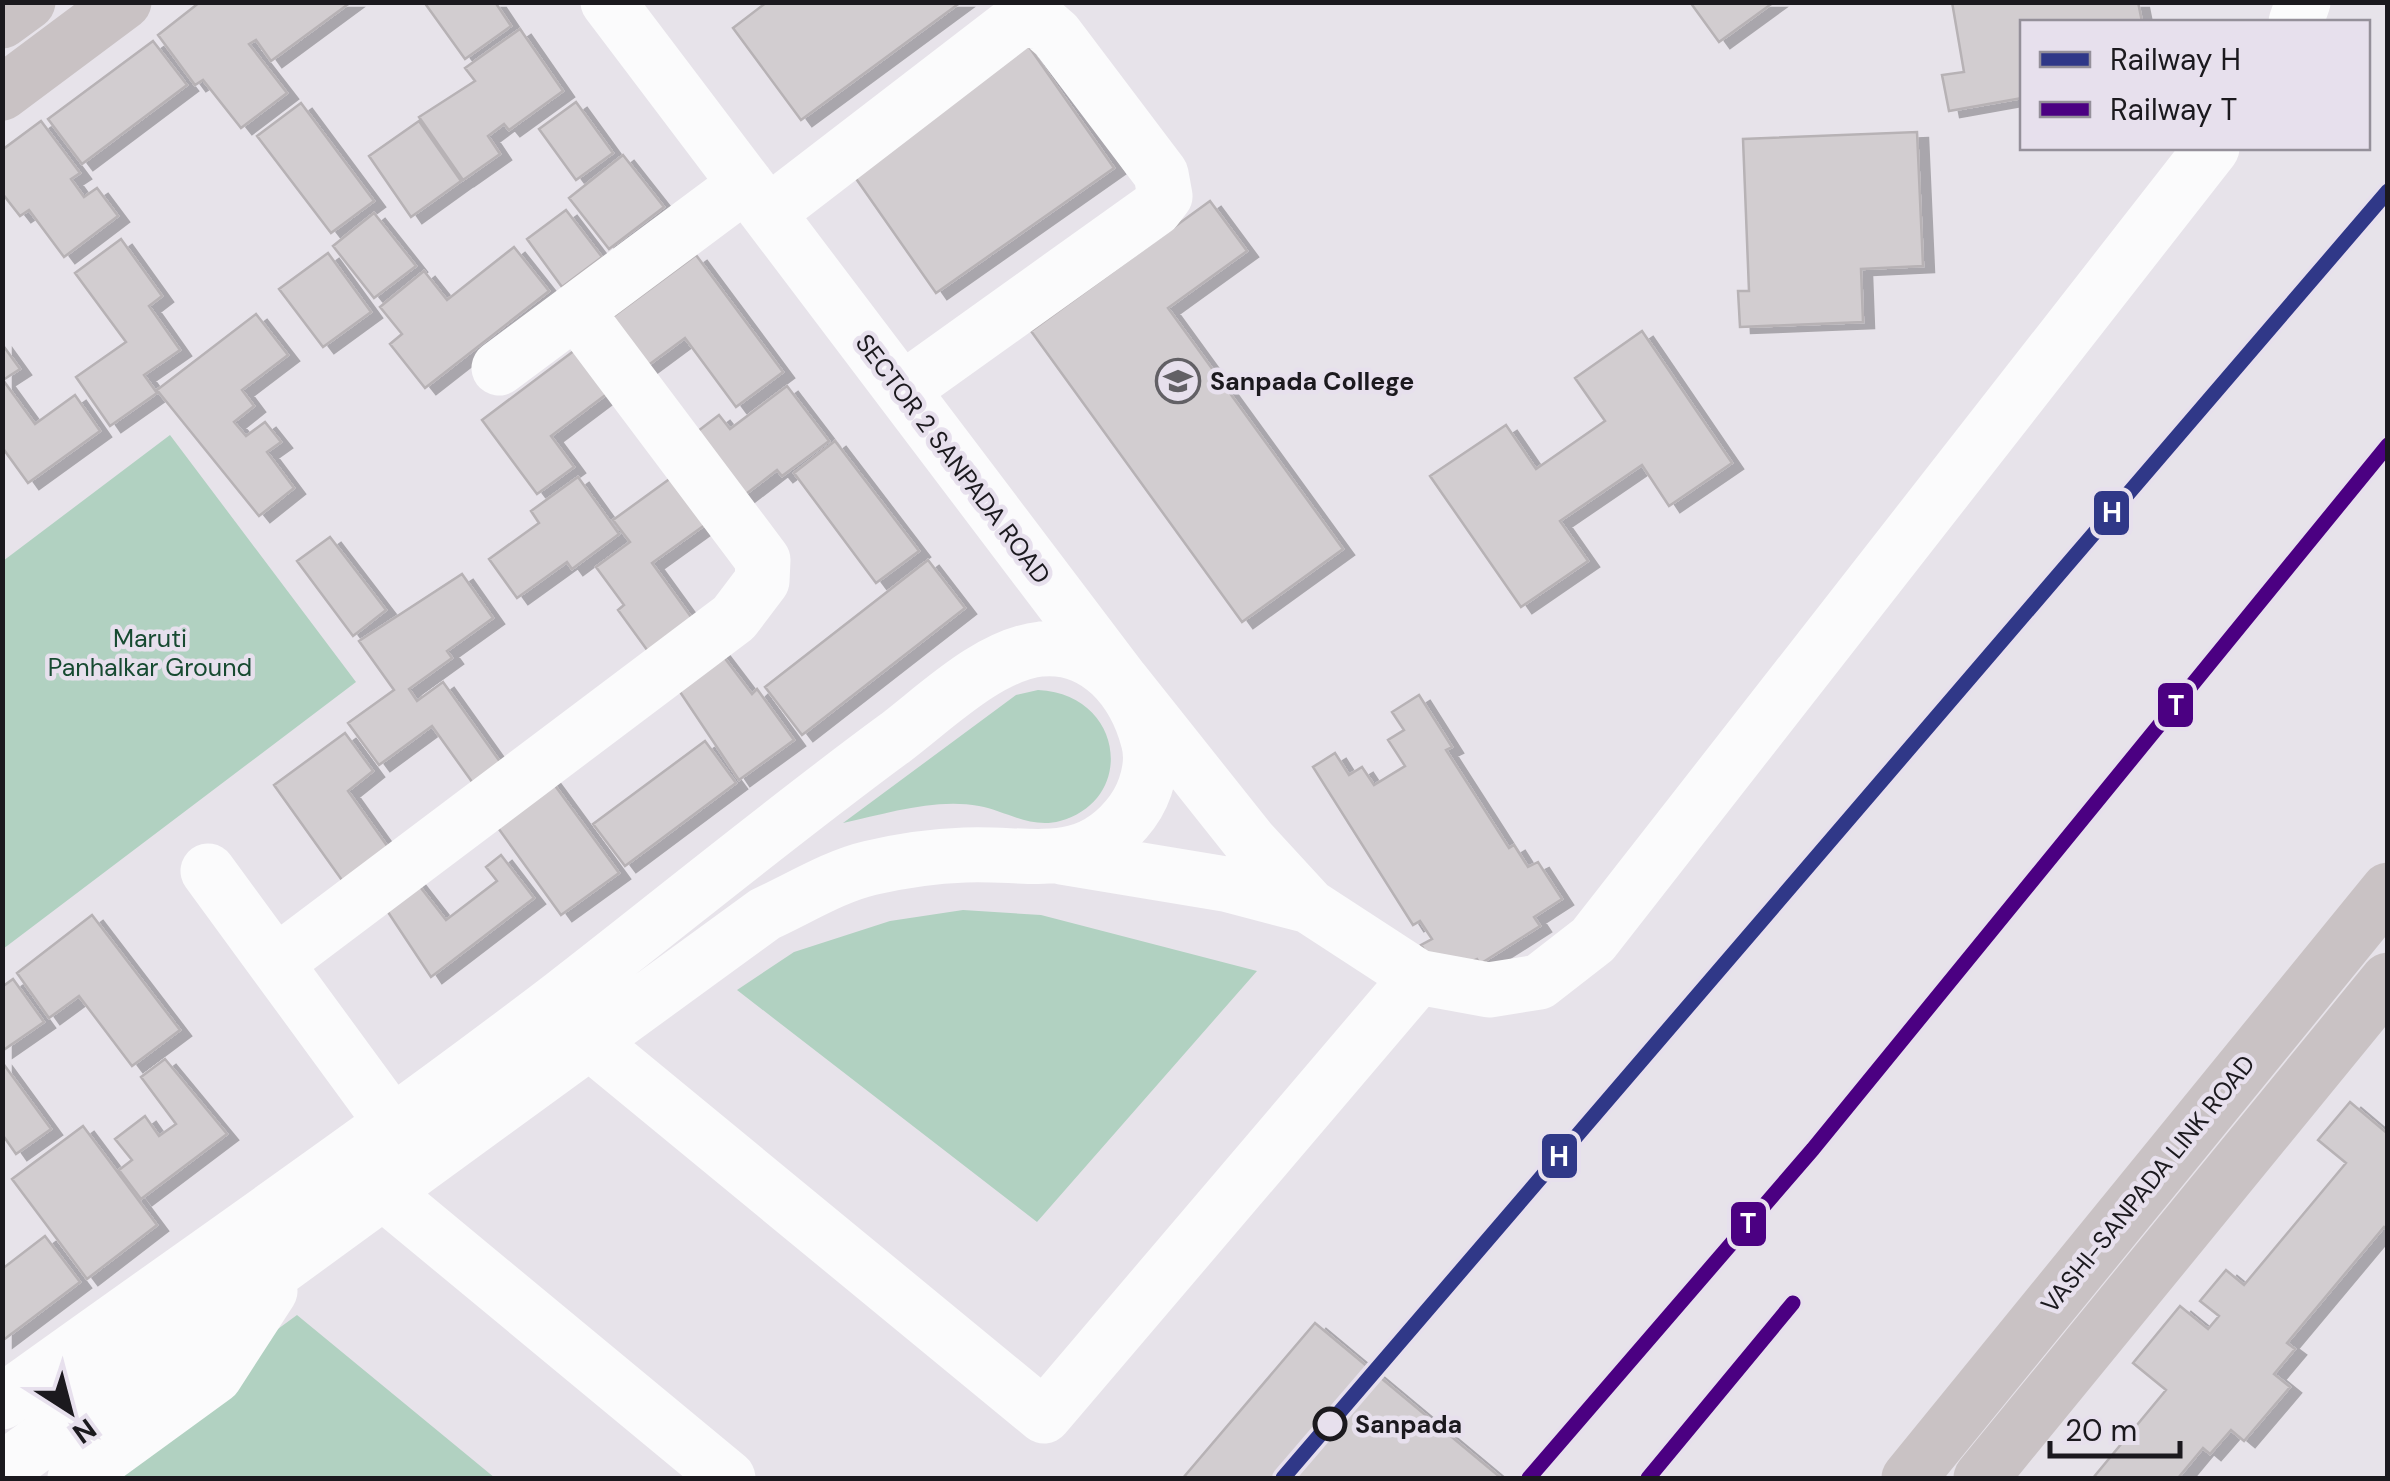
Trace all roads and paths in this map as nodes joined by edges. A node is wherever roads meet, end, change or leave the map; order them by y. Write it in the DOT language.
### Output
graph roads {
  1 [pos="28,2"];
  2 [pos="124,2"];
  3 [pos="608,2"];
  4 [pos="2,21"];
  5 [pos="2,93"];
  6 [pos="2210,150"];
  7 [pos="757,199"];
  8 [pos="576,311"];
  9 [pos="499,368"];
  10 [pos="902,390"];
  11 [pos="1020,546"];
  12 [pos="1010,658"];
  13 [pos="1122,680"];
  14 [pos="815,796"];
  15 [pos="1062,858"];
  16 [pos="867,868"];
  17 [pos="208,871"];
  18 [pos="2385,899"];
  19 [pos="1309,906"];
  20 [pos="276,962"];
  21 [pos="1418,977"];
  22 [pos="2388,980"];
  23 [pos="559,999"];
  24 [pos="591,1044"];
  25 [pos="391,1122"];
  26 [pos="384,1193"];
  27 [pos="288,1263"];
  28 [pos="2,1402"];
  29 [pos="2,1470"];
  30 [pos="76,1478"];
  31 [pos="728,1478"];
  32 [pos="1909,1478"];
  33 [pos="1981,1478"];
  1 -- 4 [label="main road"];
  2 -- 5 [label="main road"];
  3 -- 7 [label="street, SECTOR 2 SANPADA ROAD"];
  6 -- 21 [label="street"];
  7 -- 8 [label="street"];
  7 -- 10 [label="street, SECTOR 2 SANPADA ROAD"];
  7 -- 10 [label="street"];
  8 -- 9 [label="street"];
  8 -- 20 [label="street"];
  10 -- 11 [label="street, SECTOR 2 SANPADA ROAD"];
  11 -- 12 [label="street"];
  11 -- 13 [label="street, SECTOR 2 SANPADA ROAD"];
  12 -- 13 [label="street"];
  12 -- 14 [label="street"];
  13 -- 15 [label="street"];
  13 -- 19 [label="street, SECTOR 2 SANPADA ROAD"];
  14 -- 16 [label="street"];
  14 -- 23 [label="street"];
  15 -- 16 [label="street"];
  15 -- 19 [label="street"];
  16 -- 24 [label="street"];
  17 -- 20 [label="street"];
  18 -- 32 [label="main road, VASHI-SANPADA LINK ROAD"];
  19 -- 21 [label="street"];
  20 -- 25 [label="street"];
  21 -- 24 [label="street"];
  22 -- 33 [label="main road"];
  23 -- 24 [label="street"];
  23 -- 25 [label="street"];
  24 -- 26 [label="street"];
  25 -- 28 [label="street"];
  26 -- 27 [label="street"];
  26 -- 31 [label="street"];
  27 -- 29 [label="street"];
  27 -- 30 [label="street"];
}
